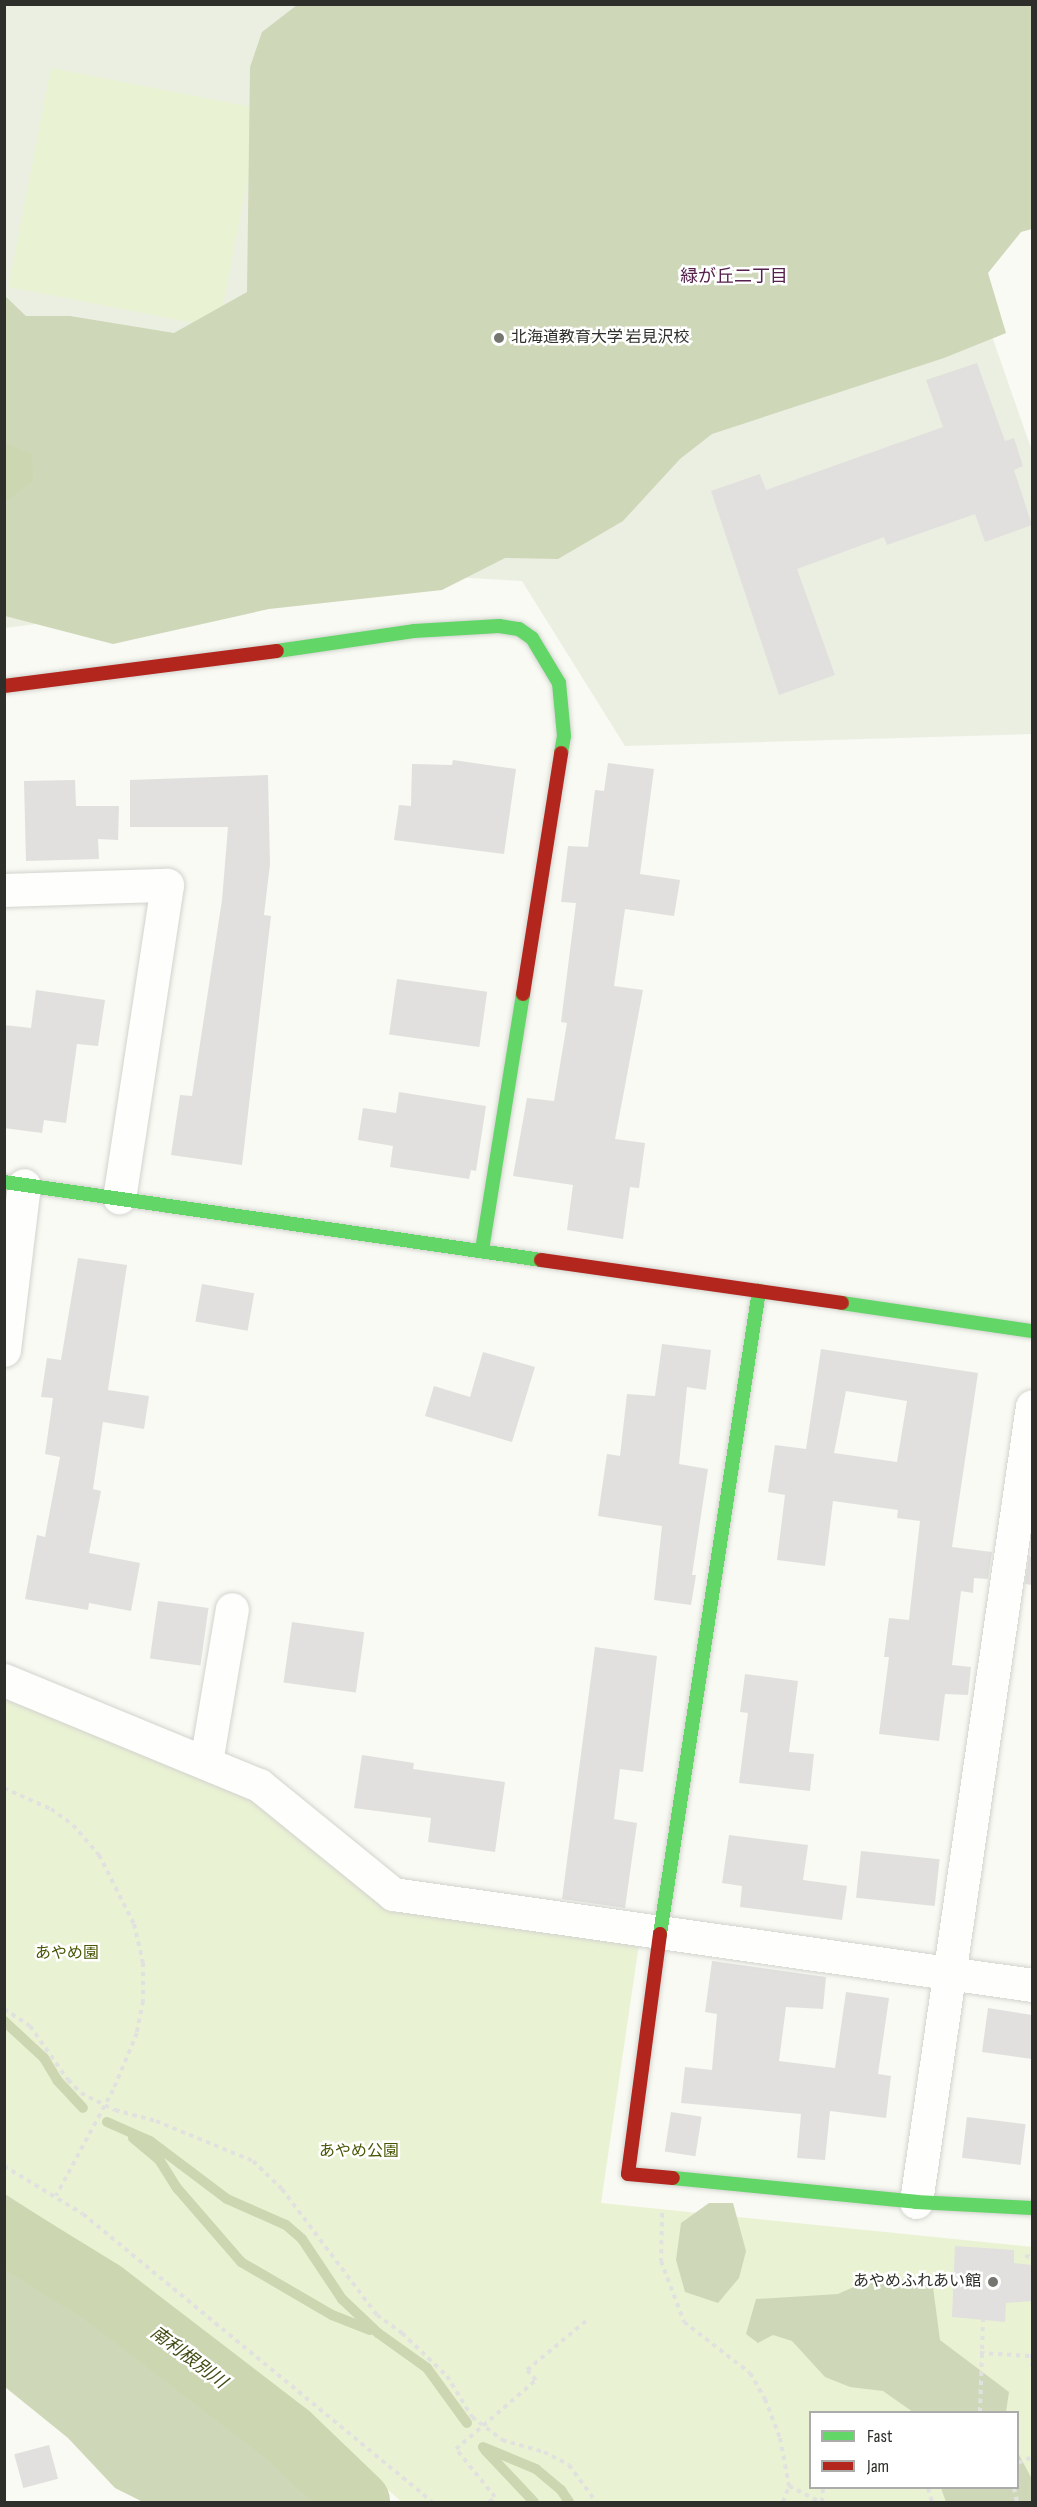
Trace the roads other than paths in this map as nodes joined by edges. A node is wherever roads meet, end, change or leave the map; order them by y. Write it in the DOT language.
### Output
graph roads {
  1 [pos="4,686"];
  2 [pos="4,890"];
  3 [pos="14,1183"];
  4 [pos="119,1197"];
  5 [pos="482,1250"];
  6 [pos="759,1291"];
  7 [pos="1032,1331"];
  8 [pos="4,1350"];
  9 [pos="1032,1406"];
  10 [pos="232,1609"];
  11 [pos="4,1680"];
  12 [pos="206,1762"];
  13 [pos="660,1931"];
  14 [pos="951,1972"];
  15 [pos="1032,1985"];
  16 [pos="916,2202"];
  17 [pos="1032,2208"];
  1 -- 5 [label="street"];
  2 -- 4 [label="street"];
  3 -- 4 [label="street"];
  3 -- 8 [label="street"];
  4 -- 5 [label="street"];
  5 -- 6 [label="street"];
  6 -- 7 [label="street"];
  6 -- 13 [label="street"];
  9 -- 14 [label="street"];
  10 -- 12 [label="street"];
  11 -- 12 [label="street"];
  12 -- 13 [label="street"];
  13 -- 14 [label="street"];
  13 -- 16 [label="street"];
  14 -- 15 [label="street"];
  14 -- 16 [label="street"];
  16 -- 17 [label="street"];
}
